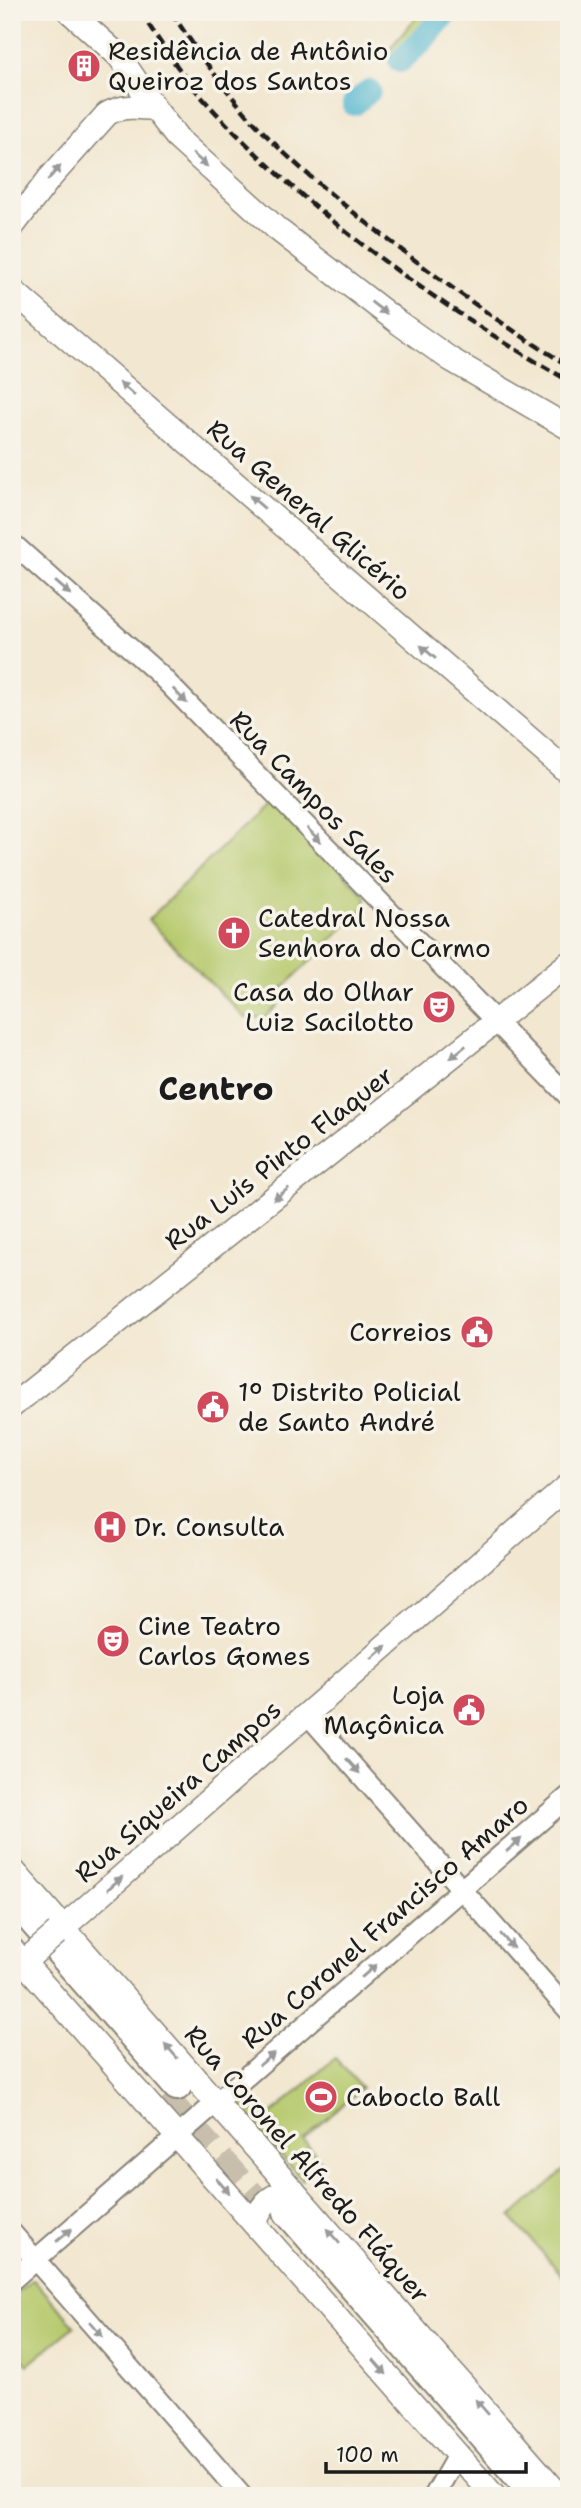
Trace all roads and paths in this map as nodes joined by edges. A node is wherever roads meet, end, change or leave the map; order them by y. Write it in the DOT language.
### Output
graph roads {
  1 [pos="70,12"];
  2 [pos="155,109"];
  3 [pos="12,227"];
  4 [pos="12,290"];
  5 [pos="569,428"];
  6 [pos="12,543"];
  7 [pos="569,773"];
  8 [pos="569,963"];
  9 [pos="495,1021"];
  10 [pos="569,1097"];
  11 [pos="12,1406"];
  12 [pos="569,1485"];
  13 [pos="308,1715"];
  14 [pos="569,1796"];
  15 [pos="12,1869"];
  16 [pos="463,1889"];
  17 [pos="12,1897"];
  18 [pos="12,1923"];
  19 [pos="61,1930"];
  20 [pos="20,1959"];
  21 [pos="569,2011"];
  22 [pos="216,2103"];
  23 [pos="178,2135"];
  24 [pos="278,2213"];
  25 [pos="12,2233"];
  26 [pos="36,2259"];
  27 [pos="12,2280"];
  28 [pos="457,2456"];
  29 [pos="242,2496"];
  30 [pos="434,2496"];
  31 [pos="494,2496"];
  32 [pos="514,2496"];
  33 [pos="536,2496"];
  34 [pos="559,2496"];
  1 -- 2 [label="main road"];
  3 -- 2 [label="main road, one-way"];
  2 -- 5 [label="main road, one-way"];
  7 -- 4 [label="main road, Rua General Glicério, one-way"];
  6 -- 9 [label="street, Rua Campos Sales, one-way"];
  8 -- 9 [label="main road, Rua Luís Pinto Flaquer"];
  9 -- 10 [label="street, Rua Campos Sales"];
  9 -- 11 [label="main road, Rua Luís Pinto Flaquer, one-way"];
  13 -- 12 [label="main road, Rua Siqueira Campos, one-way"];
  13 -- 16 [label="street, one-way"];
  19 -- 13 [label="main road, Rua Siqueira Campos, one-way"];
  16 -- 14 [label="street, Rua Coronel Francisco Amaro, one-way"];
  15 -- 19 [label="main road, Rua Coronel Alfredo Fláquer"];
  16 -- 21 [label="street, one-way"];
  22 -- 16 [label="street, Rua Coronel Francisco Amaro, one-way"];
  17 -- 18 [label="highway"];
  19 -- 20 [label="main road, Rua Siqueira Campos, bridge"];
  22 -- 19 [label="main road, Rua Coronel Alfredo Fláquer, one-way"];
  20 -- 23 [label="main road, Rua Coronel Alfredo Fláquer"];
  22 -- 23 [label="street, Rua Coronel Francisco Amaro"];
  22 -- 24 [label="main road, Rua Coronel Alfredo Fláquer"];
  23 -- 24 [label="main road, Rua Coronel Alfredo Fláquer, one-way"];
  26 -- 23 [label="street, Rua Coronel Francisco Amaro, one-way"];
  24 -- 28 [label="main road, Rua Coronel Alfredo Fláquer, one-way"];
  24 -- 32 [label="highway"];
  24 -- 33 [label="highway"];
  34 -- 24 [label="main road, Rua Coronel Alfredo Fláquer, one-way"];
  25 -- 26 [label="street"];
  26 -- 27 [label="street, Rua Coronel Francisco Amaro"];
  26 -- 29 [label="street, one-way"];
  28 -- 30 [label="street"];
  28 -- 31 [label="main road, Rua Coronel Alfredo Fláquer"];
}
